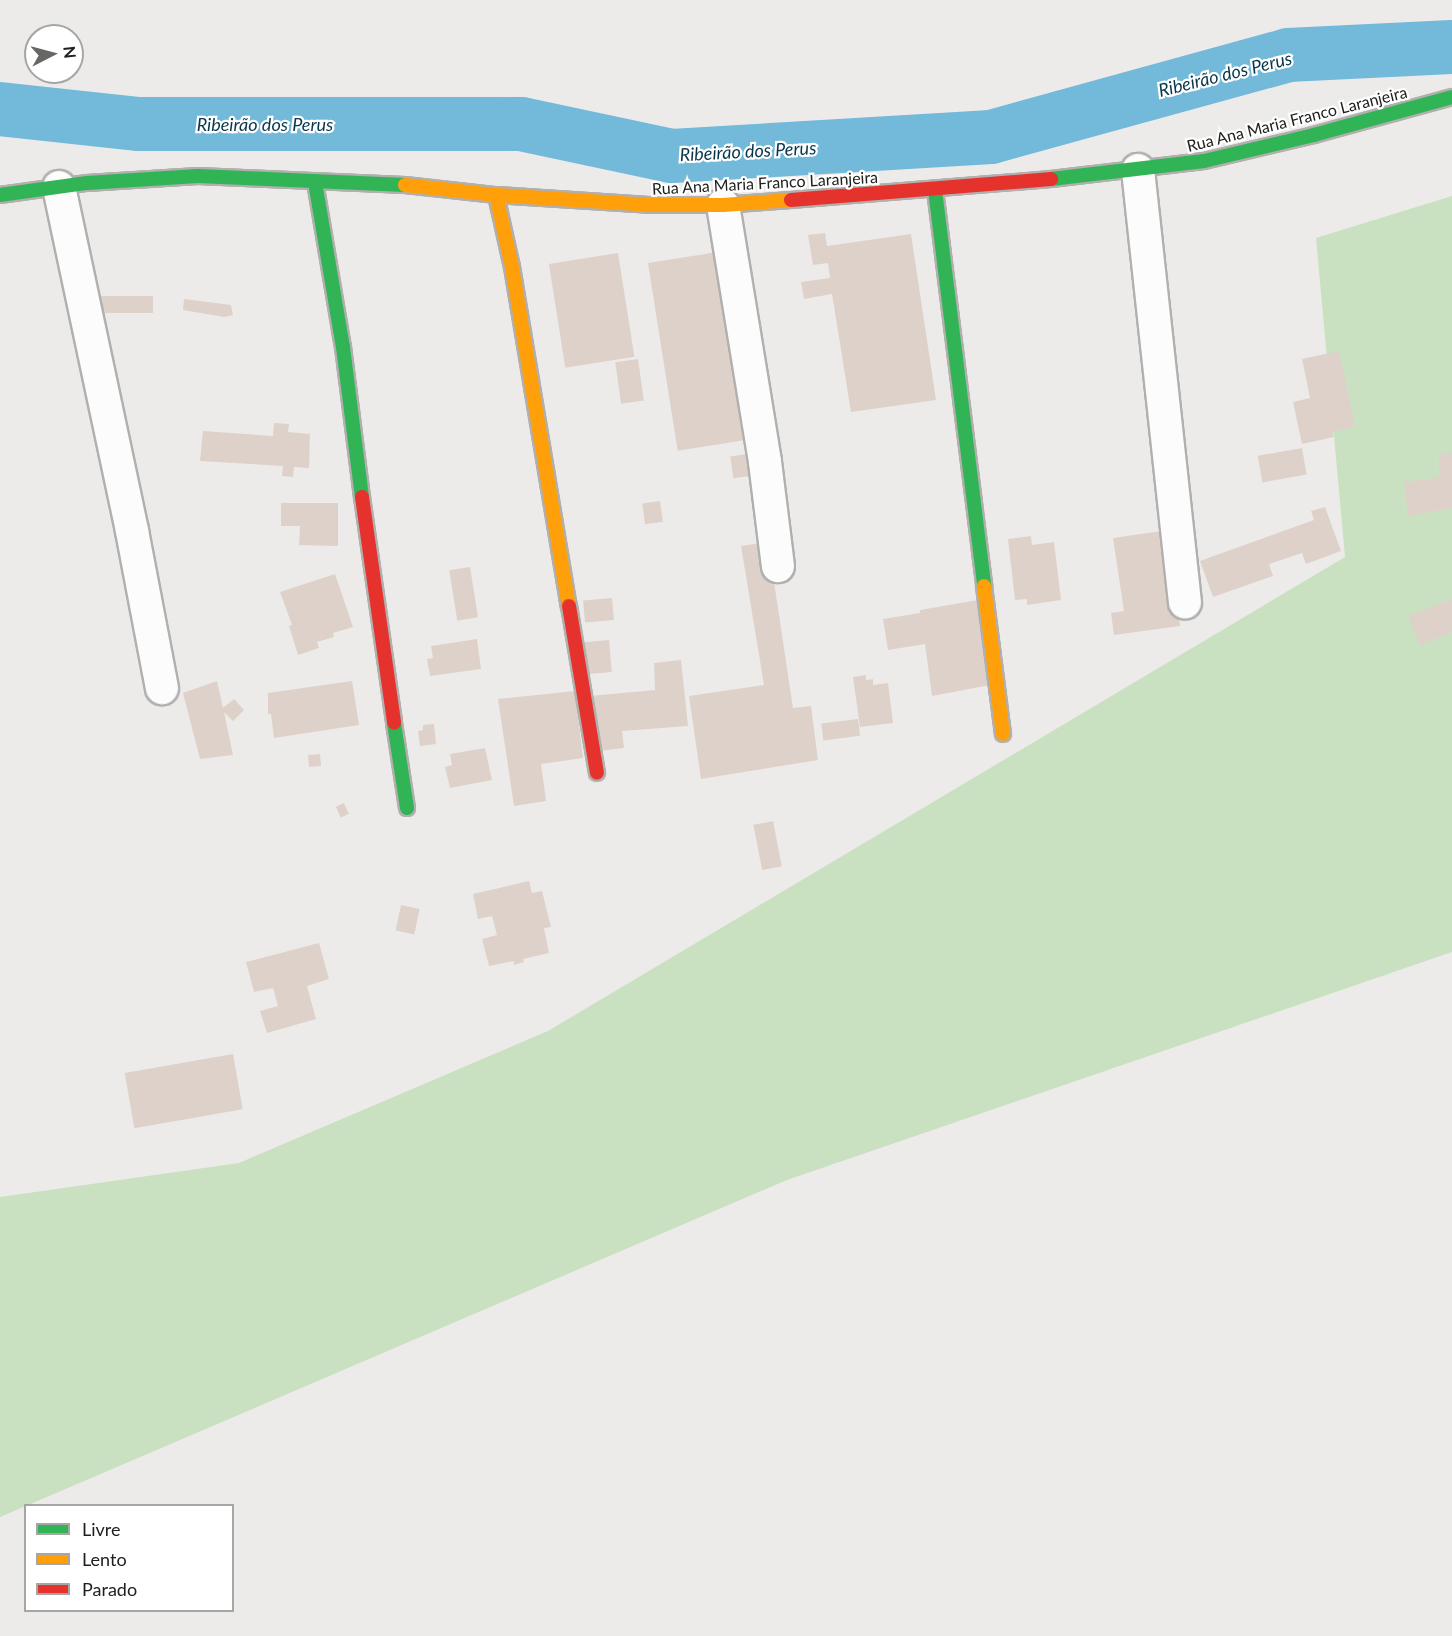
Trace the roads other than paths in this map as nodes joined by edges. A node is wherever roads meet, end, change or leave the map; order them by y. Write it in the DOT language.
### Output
graph roads {
  1 [pos="1452,97"];
  2 [pos="1138,171"];
  3 [pos="315,182"];
  4 [pos="59,187"];
  5 [pos="934,190"];
  6 [pos="0,195"];
  7 [pos="496,195"];
  8 [pos="723,205"];
  9 [pos="778,566"];
  10 [pos="1185,602"];
  11 [pos="162,688"];
  12 [pos="1003,734"];
  13 [pos="597,773"];
  14 [pos="407,808"];
  1 -- 2 [label="street, Rua Ana Maria Franco Laranjeira"];
  2 -- 5 [label="street, Rua Ana Maria Franco Laranjeira"];
  2 -- 10 [label="street"];
  3 -- 4 [label="street, Rua Ana Maria Franco Laranjeira"];
  3 -- 7 [label="street, Rua Ana Maria Franco Laranjeira"];
  3 -- 14 [label="street"];
  4 -- 6 [label="street, Rua Ana Maria Franco Laranjeira"];
  4 -- 11 [label="street"];
  5 -- 8 [label="street, Rua Ana Maria Franco Laranjeira"];
  5 -- 12 [label="street"];
  7 -- 8 [label="street, Rua Ana Maria Franco Laranjeira"];
  7 -- 13 [label="street"];
  8 -- 9 [label="street"];
}
